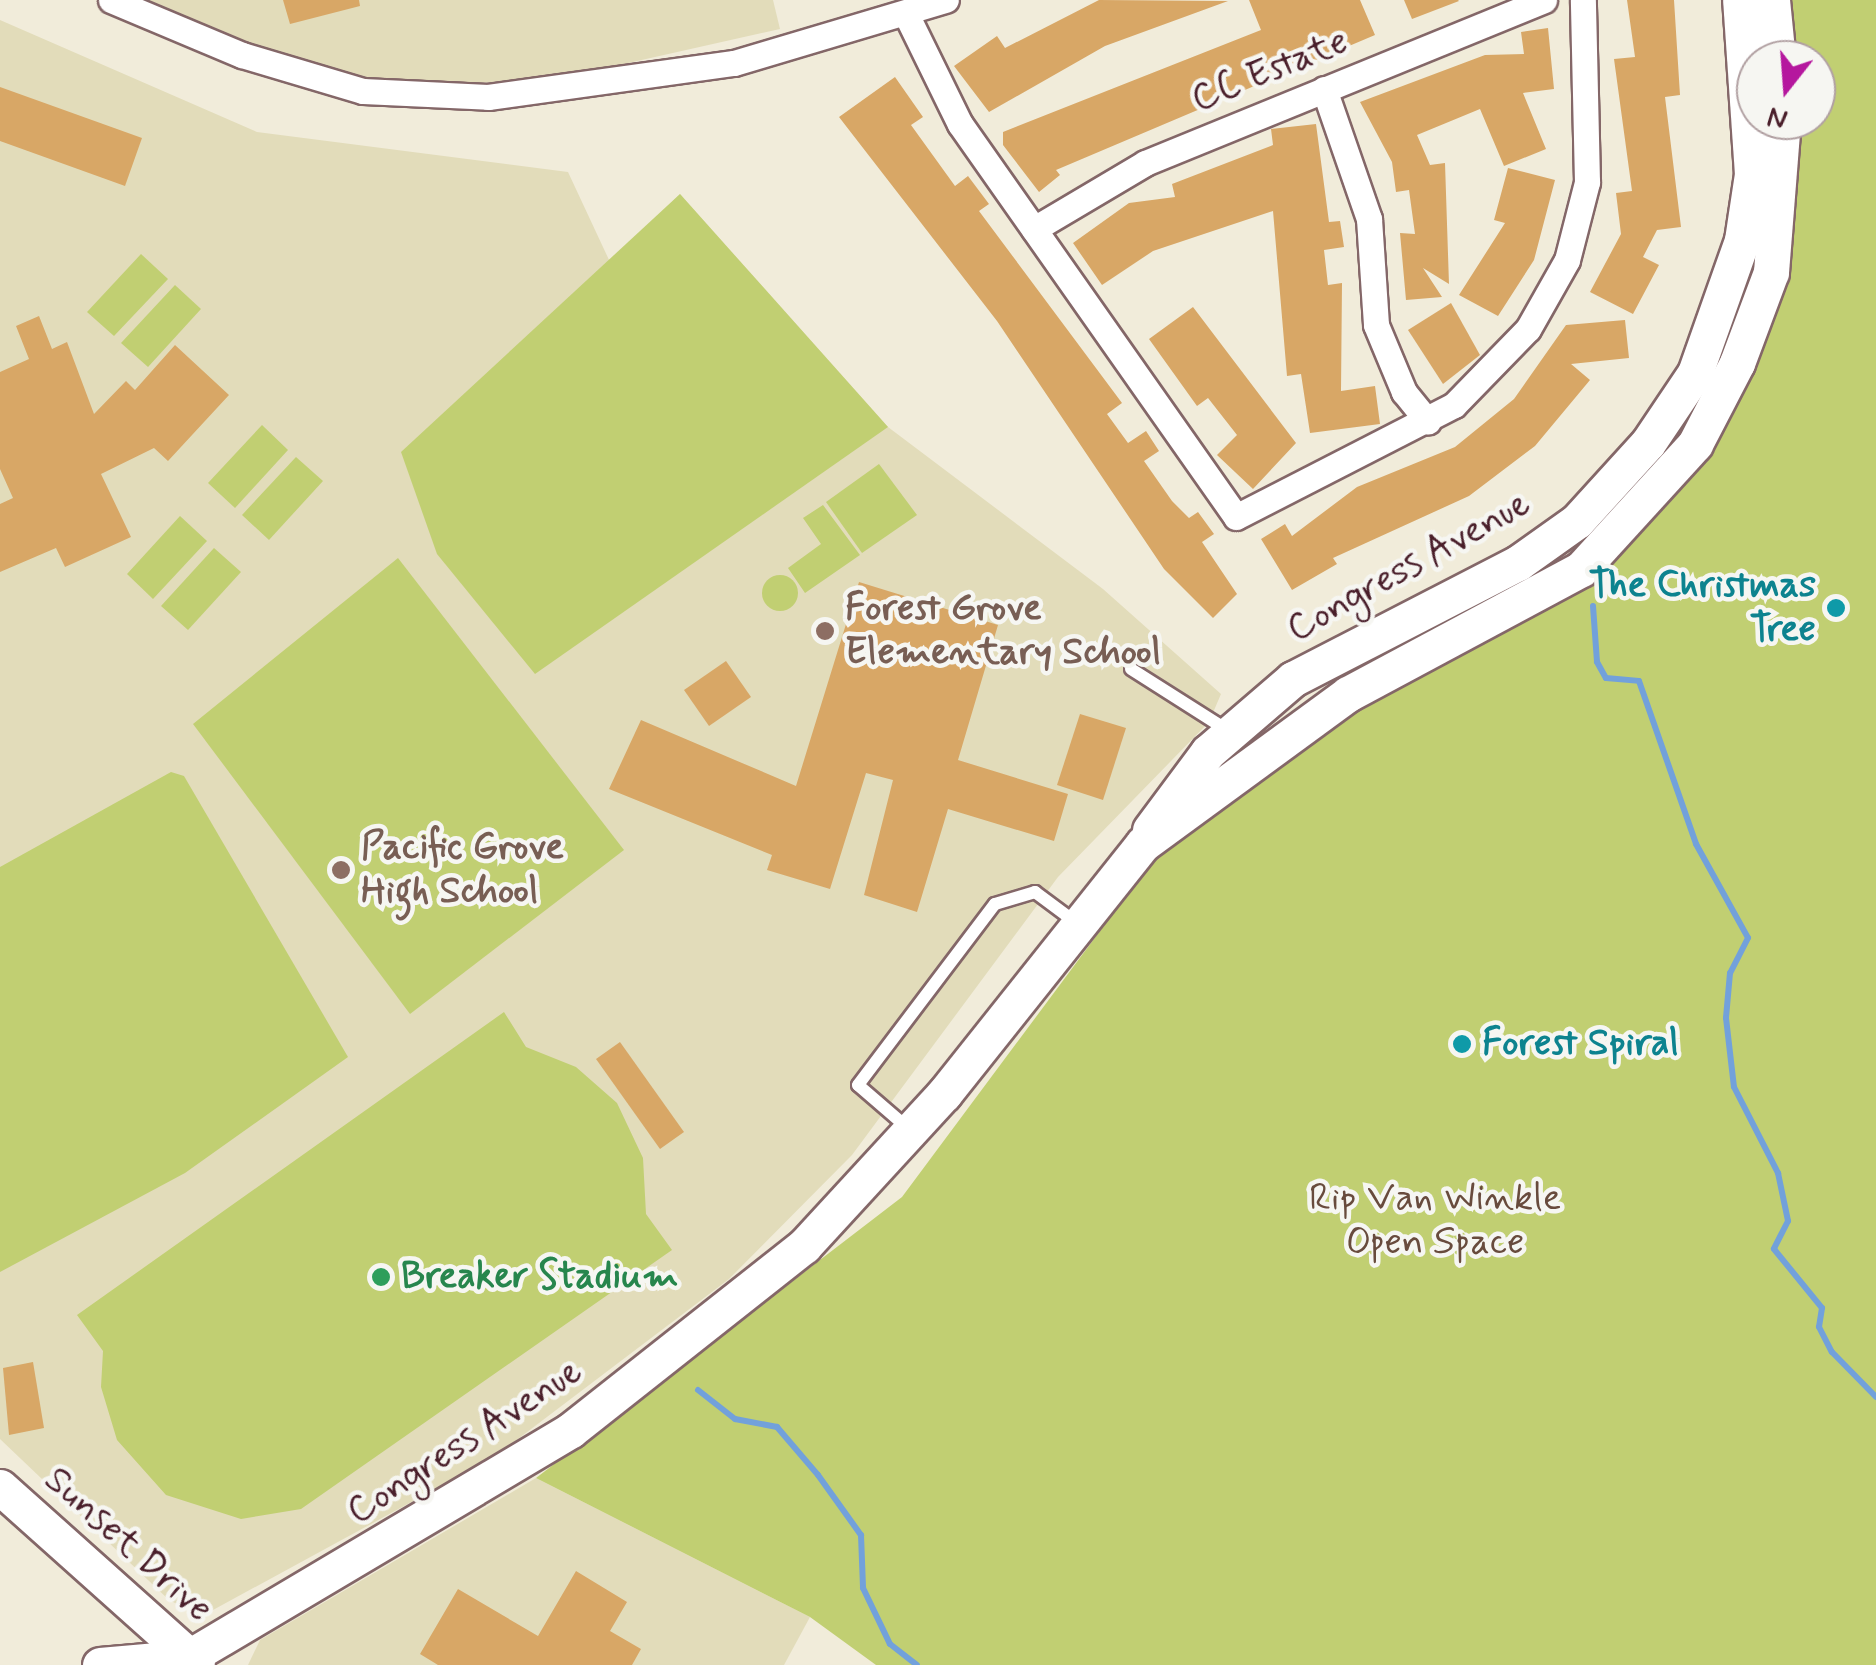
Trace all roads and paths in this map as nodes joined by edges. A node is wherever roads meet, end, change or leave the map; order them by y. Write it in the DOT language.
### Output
graph roads {
  1 [pos="111,0"];
  2 [pos="946,0"];
  3 [pos="1544,0"];
  4 [pos="1583,0"];
  5 [pos="1740,0"];
  6 [pos="1772,0"];
  7 [pos="907,16"];
  8 [pos="1776,40"];
  9 [pos="1324,89"];
  10 [pos="1781,140"];
  11 [pos="1034,228"];
  12 [pos="1428,422"];
  13 [pos="1131,669"];
  14 [pos="1230,734"];
  15 [pos="1144,844"];
  16 [pos="1074,921"];
  17 [pos="912,1131"];
  18 [pos="0,1487"];
  19 [pos="191,1662"];
  20 [pos="100,1665"];
  1 -- 7 [label="street"];
  2 -- 7 [label="street"];
  3 -- 9 [label="street, CC Estate"];
  4 -- 12 [label="street"];
  5 -- 14 [label="street, Congress Avenue"];
  6 -- 8 [label="street"];
  7 -- 11 [label="street"];
  9 -- 11 [label="street, CC Estate"];
  9 -- 12 [label="street"];
  10 -- 15 [label="street, Congress Avenue"];
  11 -- 12 [label="street"];
  13 -- 14 [label="lane"];
  14 -- 15 [label="street, Congress Avenue"];
  15 -- 16 [label="street, Congress Avenue"];
  16 -- 17 [label="street, Congress Avenue"];
  16 -- 17 [label="lane"];
  17 -- 19 [label="street, Congress Avenue"];
  18 -- 19 [label="street, Sunset Drive"];
  19 -- 20 [label="street, Congress Avenue"];
}
